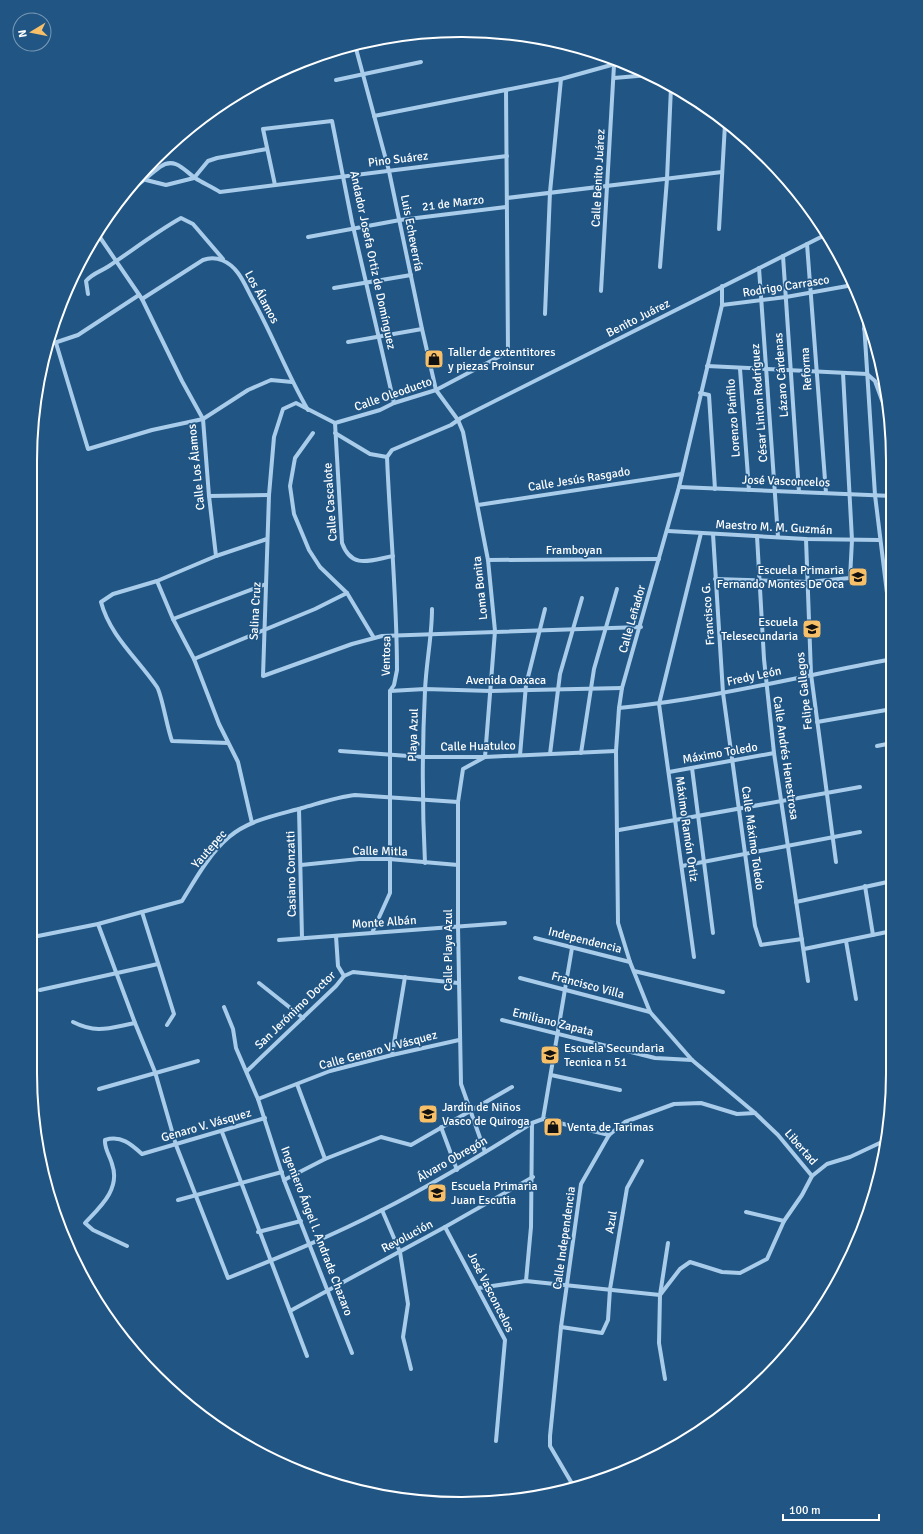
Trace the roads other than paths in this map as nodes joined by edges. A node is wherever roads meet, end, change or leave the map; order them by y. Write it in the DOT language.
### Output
graph roads {
  1 [pos="356,50"];
  2 [pos="421,62"];
  3 [pos="614,65"];
  4 [pos="362,75"];
  5 [pos="638,76"];
  6 [pos="614,78"];
  7 [pos="561,79"];
  8 [pos="336,80"];
  9 [pos="506,90"];
  10 [pos="671,92"];
  11 [pos="374,116"];
  12 [pos="725,129"];
  13 [pos="267,148"];
  14 [pos="507,156"];
  15 [pos="389,171"];
  16 [pos="722,172"];
  17 [pos="344,176"];
  18 [pos="194,178"];
  19 [pos="667,179"];
  20 [pos="146,180"];
  21 [pos="275,185"];
  22 [pos="139,186"];
  23 [pos="608,186"];
  24 [pos="550,192"];
  25 [pos="507,198"];
  26 [pos="506,207"];
  27 [pos="400,220"];
  28 [pos="354,229"];
  29 [pos="718,229"];
  30 [pos="308,237"];
  31 [pos="821,237"];
  32 [pos="101,239"];
  33 [pos="807,244"];
  34 [pos="783,256"];
  35 [pos="116,261"];
  36 [pos="224,261"];
  37 [pos="660,267"];
  38 [pos="759,268"];
  39 [pos="410,275"];
  40 [pos="366,282"];
  41 [pos="722,286"];
  42 [pos="848,286"];
  43 [pos="334,288"];
  44 [pos="601,291"];
  45 [pos="811,292"];
  46 [pos="88,294"];
  47 [pos="140,297"];
  48 [pos="786,297"];
  49 [pos="762,301"];
  50 [pos="722,305"];
  51 [pos="545,314"];
  52 [pos="422,329"];
  53 [pos="864,329"];
  54 [pos="379,336"];
  55 [pos="56,342"];
  56 [pos="348,342"];
  57 [pos="707,366"];
  58 [pos="740,369"];
  59 [pos="766,370"];
  60 [pos="791,371"];
  61 [pos="816,372"];
  62 [pos="843,373"];
  63 [pos="867,374"];
  64 [pos="292,382"];
  65 [pos="436,390"];
  66 [pos="700,393"];
  67 [pos="881,399"];
  68 [pos="394,403"];
  69 [pos="308,410"];
  70 [pos="203,419"];
  71 [pos="458,420"];
  72 [pos="335,423"];
  73 [pos="313,433"];
  74 [pos="335,433"];
  75 [pos="387,457"];
  76 [pos="682,474"];
  77 [pos="679,487"];
  78 [pos="715,489"];
  79 [pos="749,490"];
  80 [pos="776,491"];
  81 [pos="799,492"];
  82 [pos="826,493"];
  83 [pos="850,494"];
  84 [pos="269,495"];
  85 [pos="875,495"];
  86 [pos="209,496"];
  87 [pos="886,496"];
  88 [pos="478,505"];
  89 [pos="668,531"];
  90 [pos="701,533"];
  91 [pos="713,534"];
  92 [pos="757,536"];
  93 [pos="778,537"];
  94 [pos="267,539"];
  95 [pos="806,539"];
  96 [pos="852,540"];
  97 [pos="879,540"];
  98 [pos="216,556"];
  99 [pos="393,556"];
  100 [pos="659,559"];
  101 [pos="488,560"];
  102 [pos="716,579"];
  103 [pos="157,581"];
  104 [pos="759,581"];
  105 [pos="808,582"];
  106 [pos="266,584"];
  107 [pos="617,589"];
  108 [pos="886,591"];
  109 [pos="347,593"];
  110 [pos="582,598"];
  111 [pos="432,609"];
  112 [pos="545,609"];
  113 [pos="173,619"];
  114 [pos="641,627"];
  115 [pos="264,628"];
  116 [pos="604,628"];
  117 [pos="574,629"];
  118 [pos="540,630"];
  119 [pos="495,631"];
  120 [pos="432,634"];
  121 [pos="397,635"];
  122 [pos="374,638"];
  123 [pos="194,659"];
  124 [pos="886,660"];
  125 [pos="811,674"];
  126 [pos="766,684"];
  127 [pos="425,688"];
  128 [pos="590,688"];
  129 [pos="622,688"];
  130 [pos="558,689"];
  131 [pos="526,690"];
  132 [pos="390,691"];
  133 [pos="491,691"];
  134 [pos="723,693"];
  135 [pos="659,704"];
  136 [pos="619,708"];
  137 [pos="886,710"];
  138 [pos="817,722"];
  139 [pos="228,743"];
  140 [pos="886,744"];
  141 [pos="877,746"];
  142 [pos="340,751"];
  143 [pos="616,751"];
  144 [pos="581,753"];
  145 [pos="774,753"];
  146 [pos="550,754"];
  147 [pos="389,755"];
  148 [pos="520,755"];
  149 [pos="422,757"];
  150 [pos="485,757"];
  151 [pos="732,761"];
  152 [pos="692,768"];
  153 [pos="669,772"];
  154 [pos="860,787"];
  155 [pos="827,793"];
  156 [pos="390,798"];
  157 [pos="421,799"];
  158 [pos="458,802"];
  159 [pos="782,802"];
  160 [pos="299,809"];
  161 [pos="738,810"];
  162 [pos="699,817"];
  163 [pos="675,821"];
  164 [pos="252,823"];
  165 [pos="618,830"];
  166 [pos="860,832"];
  167 [pos="833,838"];
  168 [pos="789,846"];
  169 [pos="745,855"];
  170 [pos="389,859"];
  171 [pos="705,862"];
  172 [pos="836,862"];
  173 [pos="425,863"];
  174 [pos="301,865"];
  175 [pos="458,865"];
  176 [pos="682,866"];
  177 [pos="886,882"];
  178 [pos="865,886"];
  179 [pos="796,902"];
  180 [pos="142,912"];
  181 [pos="505,923"];
  182 [pos="98,924"];
  183 [pos="458,927"];
  184 [pos="886,932"];
  185 [pos="372,933"];
  186 [pos="713,933"];
  187 [pos="873,935"];
  188 [pos="37,936"];
  189 [pos="336,936"];
  190 [pos="302,938"];
  191 [pos="535,938"];
  192 [pos="802,939"];
  193 [pos="279,940"];
  194 [pos="846,941"];
  195 [pos="572,948"];
  196 [pos="804,949"];
  197 [pos="694,957"];
  198 [pos="630,962"];
  199 [pos="158,964"];
  200 [pos="634,970"];
  201 [pos="117,974"];
  202 [pos="344,976"];
  203 [pos="405,977"];
  204 [pos="520,978"];
  205 [pos="808,981"];
  206 [pos="259,982"];
  207 [pos="458,983"];
  208 [pos="565,989"];
  209 [pos="40,990"];
  210 [pos="723,992"];
  211 [pos="856,999"];
  212 [pos="224,1007"];
  213 [pos="650,1012"];
  214 [pos="303,1018"];
  215 [pos="502,1020"];
  216 [pos="73,1022"];
  217 [pos="135,1024"];
  218 [pos="167,1025"];
  219 [pos="558,1033"];
  220 [pos="459,1040"];
  221 [pos="392,1055"];
  222 [pos="692,1060"];
  223 [pos="198,1061"];
  224 [pos="247,1071"];
  225 [pos="155,1072"];
  226 [pos="552,1075"];
  227 [pos="298,1084"];
  228 [pos="512,1087"];
  229 [pos="99,1089"];
  230 [pos="620,1090"];
  231 [pos="258,1099"];
  232 [pos="470,1111"];
  233 [pos="755,1113"];
  234 [pos="265,1118"];
  235 [pos="543,1119"];
  236 [pos="532,1123"];
  237 [pos="441,1127"];
  238 [pos="222,1132"];
  239 [pos="609,1135"];
  240 [pos="880,1143"];
  241 [pos="176,1145"];
  242 [pos="485,1152"];
  243 [pos="325,1159"];
  244 [pos="642,1161"];
  245 [pos="457,1170"];
  246 [pos="282,1172"];
  247 [pos="812,1176"];
  248 [pos="533,1177"];
  249 [pos="284,1180"];
  250 [pos="241,1183"];
  251 [pos="197,1195"];
  252 [pos="178,1200"];
  253 [pos="382,1210"];
  254 [pos="746,1212"];
  255 [pos="301,1221"];
  256 [pos="784,1221"];
  257 [pos="445,1228"];
  258 [pos="258,1232"];
  259 [pos="668,1243"];
  260 [pos="311,1244"];
  261 [pos="127,1246"];
  262 [pos="400,1252"];
  263 [pos="270,1261"];
  264 [pos="526,1281"];
  265 [pos="567,1284"];
  266 [pos="478,1288"];
  267 [pos="610,1288"];
  268 [pos="329,1290"];
  269 [pos="660,1295"];
  270 [pos="290,1311"];
  271 [pos="561,1327"];
  272 [pos="352,1353"];
  273 [pos="307,1356"];
  274 [pos="411,1369"];
  275 [pos="665,1379"];
  276 [pos="496,1441"];
  277 [pos="572,1483"];
  1 -- 4 [label="street, Luis Echeverría"];
  2 -- 4 [label="street"];
  3 -- 6 [label="street, Calle Benito Juárez"];
  3 -- 7 [label="street"];
  4 -- 8 [label="street"];
  4 -- 11 [label="street, Luis Echeverría"];
  5 -- 6 [label="street"];
  6 -- 23 [label="street, Calle Benito Juárez"];
  7 -- 9 [label="street"];
  7 -- 24 [label="street"];
  9 -- 11 [label="street"];
  9 -- 14 [label="street"];
  10 -- 19 [label="street"];
  11 -- 15 [label="street, Luis Echeverría"];
  12 -- 16 [label="street"];
  13 -- 17 [label="street, Andador Josefa Ortiz de Domínguez"];
  13 -- 18 [label="street"];
  13 -- 21 [label="street"];
  14 -- 15 [label="street, Pino Suárez"];
  14 -- 25 [label="street"];
  15 -- 17 [label="street, Pino Suárez"];
  15 -- 27 [label="street, Luis Echeverría"];
  16 -- 19 [label="street"];
  16 -- 29 [label="street"];
  17 -- 21 [label="street, Pino Suárez"];
  17 -- 28 [label="street, Andador Josefa Ortiz de Domínguez"];
  18 -- 20 [label="street"];
  18 -- 20 [label="street"];
  18 -- 21 [label="street, Pino Suárez"];
  19 -- 23 [label="street"];
  19 -- 37 [label="street"];
  20 -- 22 [label="street"];
  23 -- 24 [label="street"];
  23 -- 44 [label="street, Calle Benito Juárez"];
  24 -- 25 [label="street"];
  24 -- 51 [label="street"];
  25 -- 26 [label="street"];
  26 -- 27 [label="street, 21 de Marzo"];
  26 -- 65 [label="street, Calle Oleoducto"];
  27 -- 28 [label="street, 21 de Marzo"];
  27 -- 39 [label="street, Luis Echeverría"];
  28 -- 30 [label="street, 21 de Marzo"];
  28 -- 40 [label="street, Andador Josefa Ortiz de Domínguez"];
  31 -- 33 [label="street, Benito Juárez"];
  32 -- 35 [label="street, Calle Los Álamos"];
  33 -- 34 [label="street, Benito Juárez"];
  33 -- 45 [label="street, Reforma"];
  34 -- 38 [label="street, Benito Juárez"];
  34 -- 48 [label="street, Lázaro Cárdenas"];
  35 -- 36 [label="street, Los Álamos"];
  35 -- 46 [label="street"];
  35 -- 47 [label="street, Calle Los Álamos"];
  36 -- 47 [label="street"];
  36 -- 64 [label="street, Los Álamos"];
  38 -- 41 [label="street, Benito Juárez"];
  38 -- 49 [label="street, César Linton Rodríguez"];
  39 -- 40 [label="street"];
  39 -- 52 [label="street, Luis Echeverría"];
  40 -- 43 [label="street"];
  40 -- 54 [label="street, Andador Josefa Ortiz de Domínguez"];
  41 -- 50 [label="street, Calle Leñador"];
  41 -- 71 [label="street, Benito Juárez"];
  42 -- 45 [label="street, Rodrigo Carrasco"];
  45 -- 48 [label="street, Rodrigo Carrasco"];
  45 -- 61 [label="street, Reforma"];
  47 -- 55 [label="street"];
  47 -- 70 [label="street, Calle Los Álamos"];
  48 -- 49 [label="street, Rodrigo Carrasco"];
  48 -- 60 [label="street, Lázaro Cárdenas"];
  49 -- 50 [label="street, Rodrigo Carrasco"];
  49 -- 59 [label="street, César Linton Rodríguez"];
  50 -- 57 [label="street, Calle Leñador"];
  52 -- 54 [label="street"];
  52 -- 65 [label="street, Luis Echeverría"];
  53 -- 63 [label="street"];
  54 -- 56 [label="street"];
  54 -- 68 [label="street, Andador Josefa Ortiz de Domínguez"];
  55 -- 70 [label="street"];
  57 -- 58 [label="street"];
  57 -- 66 [label="street, Calle Leñador"];
  58 -- 59 [label="street"];
  58 -- 79 [label="street, Lorenzo Pánfilo"];
  59 -- 60 [label="street"];
  59 -- 80 [label="street, César Linton Rodríguez"];
  60 -- 61 [label="street"];
  60 -- 81 [label="street, Lázaro Cárdenas"];
  61 -- 62 [label="street"];
  61 -- 82 [label="street, Reforma"];
  62 -- 63 [label="street"];
  62 -- 83 [label="street"];
  63 -- 67 [label="street"];
  63 -- 85 [label="street"];
  64 -- 69 [label="street, Los Álamos"];
  64 -- 70 [label="street"];
  65 -- 68 [label="street, Calle Oleoducto"];
  65 -- 71 [label="street, Luis Echeverría"];
  66 -- 76 [label="street, Calle Leñador"];
  66 -- 78 [label="street"];
  68 -- 72 [label="street, Calle Oleoducto"];
  69 -- 72 [label="street"];
  69 -- 84 [label="street, Salina Cruz"];
  70 -- 86 [label="street, Calle Los Álamos"];
  71 -- 75 [label="street"];
  71 -- 88 [label="street, Loma Bonita"];
  72 -- 74 [label="street, Calle Cascalote"];
  73 -- 109 [label="street"];
  74 -- 75 [label="street"];
  74 -- 99 [label="street, Calle Cascalote"];
  75 -- 99 [label="street, Ventosa"];
  76 -- 77 [label="street, Calle Leñador"];
  76 -- 88 [label="street, Calle Jesús Rasgado"];
  77 -- 78 [label="street, José Vasconcelos"];
  77 -- 89 [label="street, Calle Leñador"];
  78 -- 79 [label="street, José Vasconcelos"];
  79 -- 80 [label="street, José Vasconcelos"];
  80 -- 81 [label="street, José Vasconcelos"];
  80 -- 93 [label="street, César Linton Rodríguez"];
  81 -- 82 [label="street, José Vasconcelos"];
  82 -- 83 [label="street, José Vasconcelos"];
  83 -- 85 [label="street, José Vasconcelos"];
  83 -- 96 [label="street"];
  84 -- 86 [label="street"];
  84 -- 94 [label="street, Salina Cruz"];
  85 -- 87 [label="street, José Vasconcelos"];
  85 -- 97 [label="street"];
  86 -- 98 [label="street, Calle Los Álamos"];
  88 -- 101 [label="street, Loma Bonita"];
  89 -- 90 [label="street, Maestro M. M. Guzmán"];
  89 -- 100 [label="street, Calle Leñador"];
  90 -- 91 [label="street, Maestro M. M. Guzmán"];
  90 -- 135 [label="street"];
  91 -- 92 [label="street, Maestro M. M. Guzmán"];
  91 -- 102 [label="street, Francisco G."];
  92 -- 93 [label="street, Maestro M. M. Guzmán"];
  92 -- 104 [label="street, Calle Andrés Henestrosa"];
  93 -- 95 [label="street, Maestro M. M. Guzmán"];
  94 -- 98 [label="street"];
  94 -- 106 [label="street, Salina Cruz"];
  95 -- 96 [label="street, Maestro M. M. Guzmán"];
  95 -- 105 [label="street, Felipe Gallegos"];
  96 -- 97 [label="street, Maestro M. M. Guzmán"];
  96 -- 105 [label="street"];
  97 -- 108 [label="street"];
  98 -- 103 [label="street"];
  99 -- 121 [label="street, Ventosa"];
  100 -- 101 [label="street, Framboyan"];
  100 -- 114 [label="street, Calle Leñador"];
  101 -- 119 [label="street, Loma Bonita"];
  102 -- 104 [label="street"];
  102 -- 134 [label="street, Francisco G."];
  103 -- 113 [label="street"];
  103 -- 139 [label="street"];
  104 -- 105 [label="street"];
  104 -- 126 [label="street, Calle Andrés Henestrosa"];
  105 -- 125 [label="street, Felipe Gallegos"];
  106 -- 113 [label="street"];
  106 -- 115 [label="street, Salina Cruz"];
  107 -- 116 [label="street"];
  109 -- 115 [label="street"];
  109 -- 122 [label="street"];
  110 -- 117 [label="street"];
  111 -- 120 [label="street, Playa Azul"];
  112 -- 118 [label="street"];
  113 -- 123 [label="street"];
  114 -- 116 [label="street"];
  114 -- 129 [label="street, Calle Leñador"];
  115 -- 122 [label="street, Salina Cruz"];
  115 -- 123 [label="street"];
  116 -- 117 [label="street"];
  116 -- 128 [label="street"];
  117 -- 118 [label="street"];
  117 -- 130 [label="street"];
  118 -- 119 [label="street"];
  118 -- 131 [label="street"];
  119 -- 120 [label="street"];
  119 -- 133 [label="street, Loma Bonita"];
  120 -- 121 [label="street, Salina Cruz"];
  120 -- 127 [label="street, Playa Azul"];
  121 -- 122 [label="street, Salina Cruz"];
  121 -- 132 [label="street, Ventosa"];
  123 -- 139 [label="street"];
  124 -- 125 [label="street, Fredy León"];
  125 -- 126 [label="street, Fredy León"];
  125 -- 138 [label="street, Felipe Gallegos"];
  126 -- 134 [label="street, Fredy León"];
  126 -- 145 [label="street, Calle Andrés Henestrosa"];
  127 -- 132 [label="street, Avenida Oaxaca"];
  127 -- 133 [label="street, Avenida Oaxaca"];
  127 -- 149 [label="street, Playa Azul"];
  128 -- 129 [label="street, Avenida Oaxaca"];
  128 -- 130 [label="street, Avenida Oaxaca"];
  128 -- 144 [label="street"];
  129 -- 136 [label="street, Calle Leñador"];
  130 -- 131 [label="street, Avenida Oaxaca"];
  130 -- 146 [label="street"];
  131 -- 133 [label="street, Avenida Oaxaca"];
  131 -- 148 [label="street"];
  132 -- 147 [label="street, Ventosa"];
  133 -- 150 [label="street, Loma Bonita"];
  134 -- 135 [label="street, Fredy León"];
  134 -- 151 [label="street, Calle Máximo Toledo"];
  135 -- 136 [label="street, Fredy León"];
  135 -- 153 [label="street, Máximo Ramón Ortiz"];
  136 -- 143 [label="street, Calle Leñador"];
  137 -- 138 [label="street"];
  138 -- 155 [label="street, Felipe Gallegos"];
  139 -- 164 [label="street"];
  140 -- 141 [label="street"];
  142 -- 147 [label="street, Calle Huatulco"];
  143 -- 144 [label="street, Calle Huatulco"];
  143 -- 165 [label="street, Calle Leñador"];
  144 -- 146 [label="street, Calle Huatulco"];
  145 -- 151 [label="street, Máximo Toledo"];
  145 -- 159 [label="street, Calle Andrés Henestrosa"];
  146 -- 148 [label="street, Calle Huatulco"];
  147 -- 149 [label="street, Calle Huatulco"];
  147 -- 156 [label="street, Ventosa"];
  148 -- 150 [label="street, Calle Huatulco"];
  149 -- 150 [label="street, Calle Huatulco"];
  149 -- 157 [label="street, Playa Azul"];
  150 -- 158 [label="street, Calle Playa Azul"];
  151 -- 152 [label="street, Máximo Toledo"];
  151 -- 161 [label="street, Calle Máximo Toledo"];
  152 -- 153 [label="street, Máximo Toledo"];
  152 -- 162 [label="street"];
  153 -- 163 [label="street, Máximo Ramón Ortiz"];
  154 -- 155 [label="street"];
  155 -- 159 [label="street"];
  155 -- 167 [label="street, Felipe Gallegos"];
  156 -- 157 [label="street, Yautepec"];
  156 -- 160 [label="street, Yautepec"];
  156 -- 170 [label="street, Ventosa"];
  157 -- 158 [label="street, Yautepec"];
  157 -- 173 [label="street, Playa Azul"];
  158 -- 175 [label="street, Calle Playa Azul"];
  159 -- 161 [label="street"];
  159 -- 168 [label="street, Calle Andrés Henestrosa"];
  160 -- 164 [label="street, Yautepec"];
  160 -- 174 [label="street, Casiano Conzatti"];
  161 -- 162 [label="street"];
  161 -- 169 [label="street, Calle Máximo Toledo"];
  162 -- 163 [label="street"];
  162 -- 171 [label="street"];
  163 -- 165 [label="street"];
  163 -- 176 [label="street, Máximo Ramón Ortiz"];
  164 -- 180 [label="street, Yautepec"];
  165 -- 198 [label="street, Calle Leñador"];
  166 -- 167 [label="street"];
  167 -- 168 [label="street"];
  167 -- 172 [label="street, Felipe Gallegos"];
  168 -- 169 [label="street"];
  168 -- 179 [label="street, Calle Andrés Henestrosa"];
  169 -- 171 [label="street"];
  169 -- 192 [label="street, Calle Máximo Toledo"];
  170 -- 173 [label="street, Calle Mitla"];
  170 -- 174 [label="street, Calle Mitla"];
  170 -- 185 [label="street, Ventosa"];
  171 -- 176 [label="street"];
  171 -- 186 [label="street"];
  173 -- 175 [label="street, Calle Mitla"];
  174 -- 190 [label="street, Casiano Conzatti"];
  175 -- 183 [label="street, Calle Playa Azul"];
  176 -- 197 [label="street, Máximo Ramón Ortiz"];
  177 -- 178 [label="street"];
  178 -- 179 [label="street"];
  178 -- 187 [label="street"];
  179 -- 192 [label="street, Calle Andrés Henestrosa"];
  180 -- 182 [label="street, Yautepec"];
  180 -- 199 [label="street"];
  181 -- 183 [label="street, Monte Albán"];
  182 -- 188 [label="street, Yautepec"];
  182 -- 201 [label="street"];
  183 -- 185 [label="street, Monte Albán"];
  183 -- 207 [label="street, Calle Playa Azul"];
  184 -- 187 [label="street"];
  185 -- 189 [label="street, Monte Albán"];
  187 -- 194 [label="street"];
  189 -- 190 [label="street, Monte Albán"];
  189 -- 202 [label="street"];
  190 -- 193 [label="street, Monte Albán"];
  191 -- 195 [label="street, Independencia"];
  192 -- 196 [label="street, Calle Andrés Henestrosa"];
  194 -- 196 [label="street"];
  194 -- 211 [label="street"];
  195 -- 198 [label="street, Independencia"];
  195 -- 208 [label="street"];
  196 -- 205 [label="street, Calle Andrés Henestrosa"];
  198 -- 200 [label="street, Libertad"];
  199 -- 201 [label="street"];
  199 -- 218 [label="street"];
  200 -- 210 [label="street"];
  200 -- 213 [label="street, Libertad"];
  201 -- 209 [label="street"];
  201 -- 217 [label="street"];
  202 -- 203 [label="street, San Jerónimo Doctor"];
  202 -- 214 [label="street, San Jerónimo Doctor"];
  203 -- 207 [label="street, San Jerónimo Doctor"];
  203 -- 221 [label="street"];
  204 -- 208 [label="street, Francisco Villa"];
  206 -- 214 [label="street"];
  207 -- 220 [label="street, Calle Playa Azul"];
  208 -- 213 [label="street, Francisco Villa"];
  208 -- 219 [label="street"];
  212 -- 224 [label="street, Ingeniero Ángel l. Andrade Chazaro"];
  213 -- 222 [label="street, Libertad"];
  214 -- 224 [label="street, San Jerónimo Doctor"];
  215 -- 219 [label="street, Emiliano Zapata"];
  216 -- 217 [label="street"];
  217 -- 225 [label="street"];
  219 -- 222 [label="street, Emiliano Zapata"];
  219 -- 226 [label="street"];
  220 -- 221 [label="street, Calle Genaro V. Vásquez"];
  220 -- 232 [label="street, Calle Playa Azul"];
  221 -- 227 [label="street, Calle Genaro V. Vásquez"];
  222 -- 233 [label="street, Libertad"];
  223 -- 225 [label="street"];
  224 -- 231 [label="street, Ingeniero Ángel l. Andrade Chazaro"];
  225 -- 229 [label="street"];
  225 -- 241 [label="street"];
  226 -- 230 [label="street"];
  226 -- 235 [label="street"];
  227 -- 231 [label="street, Calle Genaro V. Vásquez"];
  227 -- 243 [label="street"];
  228 -- 232 [label="street"];
  231 -- 234 [label="street, Ingeniero Ángel l. Andrade Chazaro"];
  232 -- 237 [label="street"];
  232 -- 242 [label="street, Calle Playa Azul"];
  233 -- 239 [label="street, Calle Independencia"];
  233 -- 247 [label="street, Libertad"];
  234 -- 238 [label="street, Genaro V. Vásquez"];
  234 -- 246 [label="street, Ingeniero Ángel l. Andrade Chazaro"];
  235 -- 236 [label="street"];
  235 -- 239 [label="street"];
  236 -- 242 [label="street, Álvaro Obregón"];
  236 -- 248 [label="street"];
  237 -- 243 [label="street"];
  237 -- 245 [label="street"];
  238 -- 241 [label="street, Genaro V. Vásquez"];
  238 -- 250 [label="street"];
  239 -- 265 [label="street, Calle Independencia"];
  240 -- 247 [label="street"];
  241 -- 251 [label="street"];
  241 -- 261 [label="street, Genaro V. Vásquez"];
  242 -- 245 [label="street, Álvaro Obregón"];
  243 -- 249 [label="street"];
  244 -- 267 [label="street, Azul"];
  245 -- 253 [label="street, Álvaro Obregón"];
  246 -- 249 [label="street, Ingeniero Ángel l. Andrade Chazaro"];
  246 -- 250 [label="street"];
  247 -- 256 [label="street, Libertad"];
  248 -- 257 [label="street, Revolución"];
  248 -- 264 [label="street"];
  249 -- 255 [label="street, Ingeniero Ángel l. Andrade Chazaro"];
  250 -- 251 [label="street"];
  250 -- 258 [label="street"];
  251 -- 252 [label="street"];
  251 -- 263 [label="street, Álvaro Obregón"];
  253 -- 260 [label="street, Álvaro Obregón"];
  253 -- 262 [label="street"];
  254 -- 256 [label="street"];
  255 -- 258 [label="street"];
  255 -- 260 [label="street, Ingeniero Ángel l. Andrade Chazaro"];
  256 -- 269 [label="street, Libertad"];
  257 -- 262 [label="street, Revolución"];
  257 -- 266 [label="street, José Vasconcelos"];
  258 -- 263 [label="street"];
  259 -- 269 [label="street"];
  260 -- 263 [label="street, Álvaro Obregón"];
  260 -- 268 [label="street, Ingeniero Ángel l. Andrade Chazaro"];
  262 -- 268 [label="street, Revolución"];
  262 -- 274 [label="street"];
  263 -- 270 [label="street"];
  264 -- 265 [label="street"];
  264 -- 266 [label="street"];
  265 -- 267 [label="street"];
  265 -- 271 [label="street, Calle Independencia"];
  266 -- 276 [label="street, José Vasconcelos"];
  267 -- 269 [label="street"];
  267 -- 271 [label="street, Azul"];
  268 -- 270 [label="street, Revolución"];
  268 -- 272 [label="street, Ingeniero Ángel l. Andrade Chazaro"];
  269 -- 275 [label="street"];
  270 -- 273 [label="street"];
  271 -- 277 [label="street, Calle Independencia"];
}
